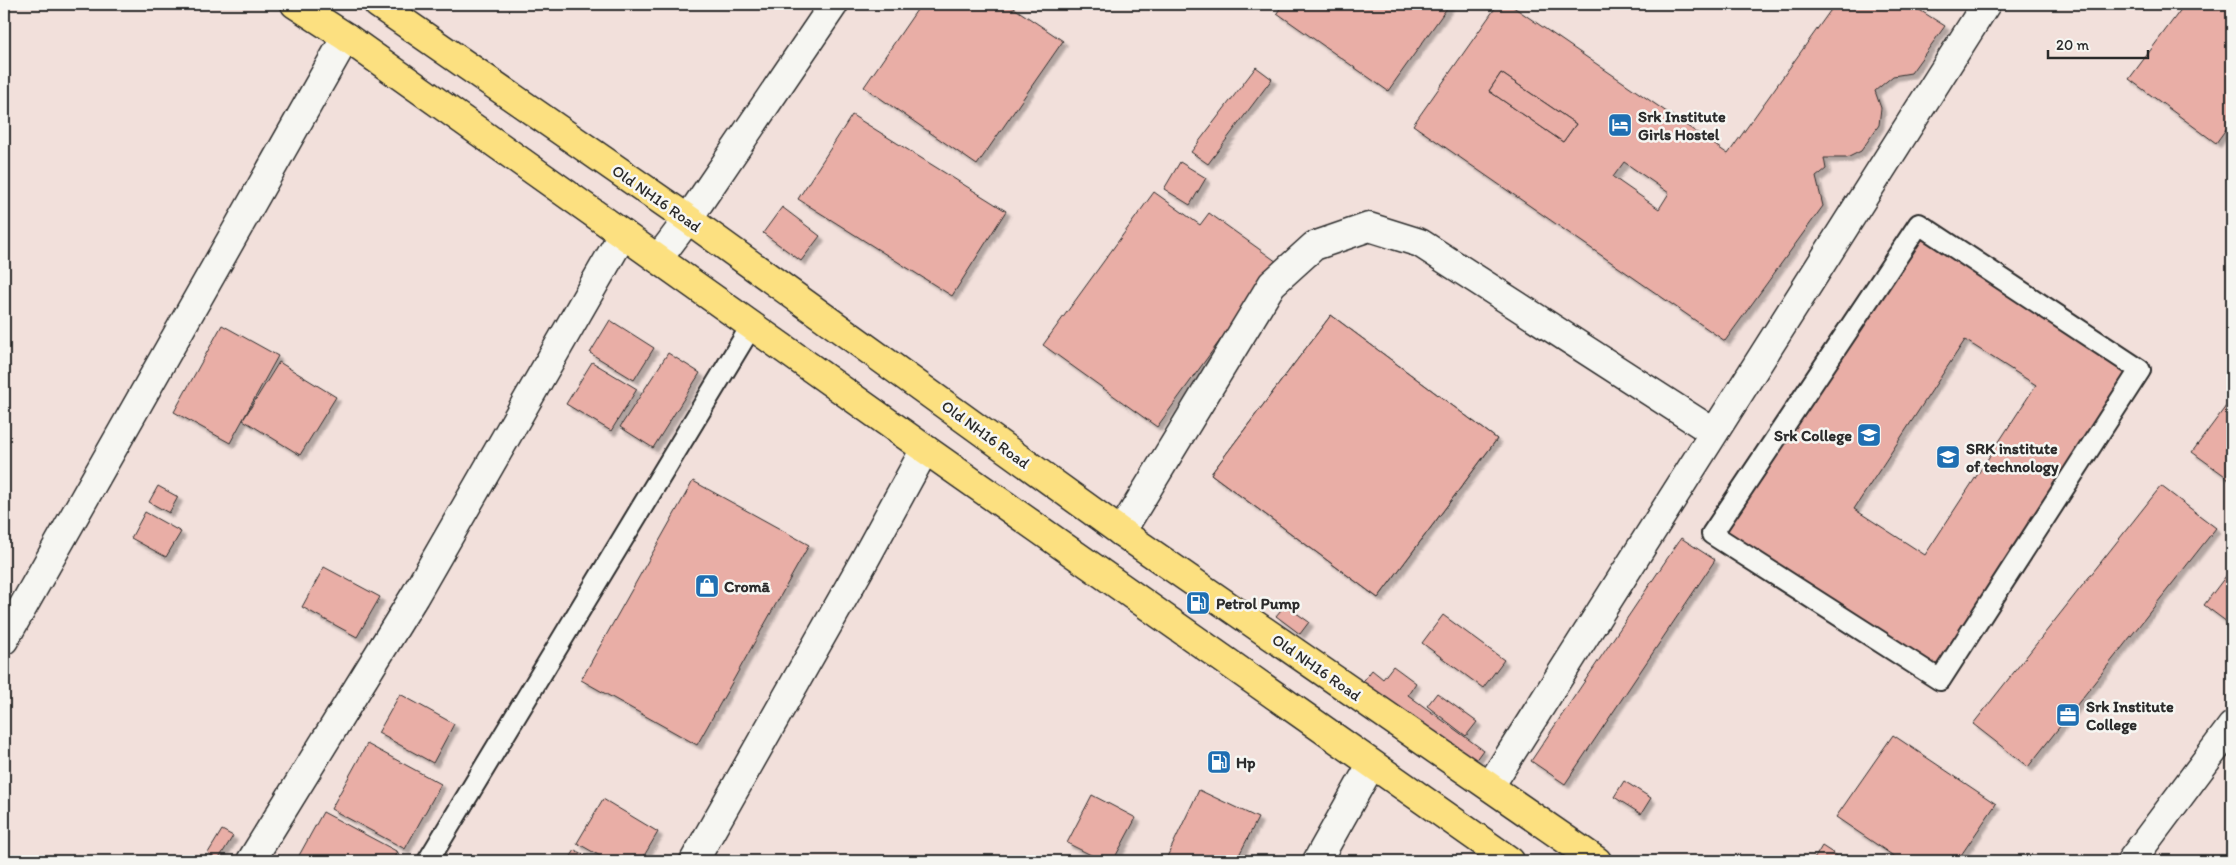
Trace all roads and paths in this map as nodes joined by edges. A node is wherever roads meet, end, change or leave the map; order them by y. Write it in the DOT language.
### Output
graph roads {
  1 [pos="295,4"];
  2 [pos="378,4"];
  3 [pos="834,4"];
  4 [pos="1986,4"];
  5 [pos="346,37"];
  6 [pos="688,219"];
  7 [pos="1919,224"];
  8 [pos="623,234"];
  9 [pos="658,260"];
  10 [pos="752,325"];
  11 [pos="1713,432"];
  12 [pos="925,449"];
  13 [pos="1121,532"];
  14 [pos="4,640"];
  15 [pos="2232,726"];
  16 [pos="1371,765"];
  17 [pos="1490,786"];
  18 [pos="251,861"];
  19 [pos="428,861"];
  20 [pos="694,861"];
  21 [pos="1316,861"];
  22 [pos="1510,861"];
  23 [pos="1597,861"];
  24 [pos="2131,861"];
  1 -- 5 [label="main road"];
  2 -- 6 [label="main road, Old NH16 Road"];
  3 -- 6 [label="street"];
  4 -- 11 [label="street"];
  5 -- 8 [label="main road"];
  5 -- 14 [label="street"];
  6 -- 9 [label="street"];
  6 -- 13 [label="main road, Old NH16 Road"];
  7 -- 7 [label="lane"];
  8 -- 9 [label="main road"];
  8 -- 18 [label="street"];
  9 -- 10 [label="main road"];
  10 -- 12 [label="main road"];
  10 -- 19 [label="lane"];
  11 -- 13 [label="street"];
  11 -- 17 [label="street"];
  12 -- 16 [label="main road"];
  12 -- 20 [label="street"];
  13 -- 17 [label="main road, Old NH16 Road"];
  15 -- 24 [label="street"];
  16 -- 21 [label="street"];
  16 -- 22 [label="main road"];
  17 -- 23 [label="main road, Old NH16 Road"];
}
